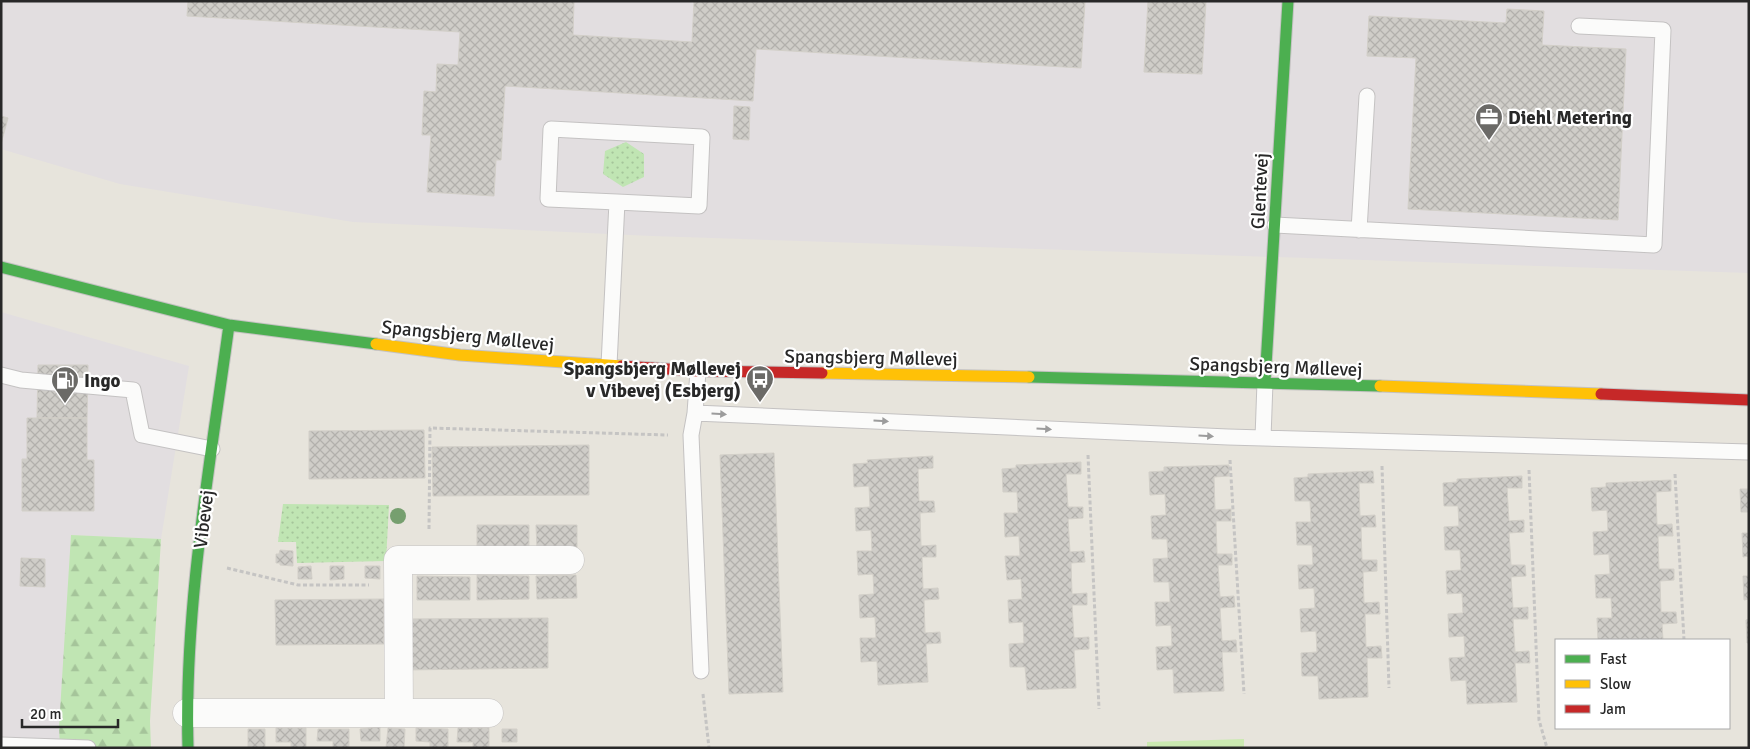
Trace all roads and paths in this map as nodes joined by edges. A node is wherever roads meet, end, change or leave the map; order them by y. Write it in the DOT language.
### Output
graph roads {
  1 [pos="1288,1"];
  2 [pos="1579,26"];
  3 [pos="1368,96"];
  4 [pos="617,202"];
  5 [pos="1274,225"];
  6 [pos="1359,230"];
  7 [pos="1,267"];
  8 [pos="229,325"];
  9 [pos="609,365"];
  10 [pos="698,371"];
  11 [pos="1,375"];
  12 [pos="1265,382"];
  13 [pos="1749,400"];
  14 [pos="694,413"];
  15 [pos="1087,430"];
  16 [pos="691,435"];
  17 [pos="1228,437"];
  18 [pos="1263,438"];
  19 [pos="1381,440"];
  20 [pos="1528,446"];
  21 [pos="212,449"];
  22 [pos="1674,450"];
  23 [pos="1749,452"];
  24 [pos="429,560"];
  25 [pos="570,560"];
  26 [pos="197,561"];
  27 [pos="398,585"];
  28 [pos="1684,639"];
  29 [pos="701,671"];
  30 [pos="1389,688"];
  31 [pos="1244,694"];
  32 [pos="1099,709"];
  33 [pos="187,713"];
  34 [pos="399,713"];
  35 [pos="489,713"];
  36 [pos="1,745"];
  37 [pos="88,748"];
  38 [pos="188,748"];
  39 [pos="709,748"];
  40 [pos="1547,748"];
  1 -- 5 [label="street, Glentevej"];
  2 -- 6 [label="lane"];
  3 -- 6 [label="lane"];
  4 -- 4 [label="lane"];
  4 -- 9 [label="lane"];
  5 -- 6 [label="lane"];
  5 -- 12 [label="street, Glentevej"];
  7 -- 8 [label="street, Spangsbjerg Møllevej"];
  8 -- 9 [label="street, Spangsbjerg Møllevej"];
  8 -- 21 [label="street, Vibevej"];
  9 -- 10 [label="street, Spangsbjerg Møllevej"];
  10 -- 12 [label="street, Spangsbjerg Møllevej"];
  10 -- 14 [label="lane"];
  11 -- 21 [label="lane"];
  12 -- 13 [label="street, Spangsbjerg Møllevej"];
  12 -- 18 [label="lane"];
  14 -- 15 [label="lane, one-way"];
  14 -- 16 [label="lane"];
  15 -- 17 [label="lane, one-way"];
  15 -- 32 [label="path"];
  16 -- 24 [label="path"];
  16 -- 29 [label="lane"];
  17 -- 18 [label="lane"];
  17 -- 31 [label="path"];
  18 -- 19 [label="lane"];
  19 -- 20 [label="lane"];
  19 -- 30 [label="path"];
  20 -- 22 [label="lane"];
  20 -- 40 [label="path"];
  21 -- 26 [label="street, Vibevej"];
  22 -- 23 [label="lane"];
  22 -- 28 [label="path"];
  24 -- 25 [label="street"];
  24 -- 27 [label="street"];
  26 -- 27 [label="path"];
  26 -- 33 [label="street, Vibevej"];
  27 -- 34 [label="street"];
  29 -- 39 [label="path"];
  33 -- 34 [label="street"];
  33 -- 38 [label="street, Vibevej"];
  34 -- 35 [label="street"];
  36 -- 37 [label="lane"];
}
